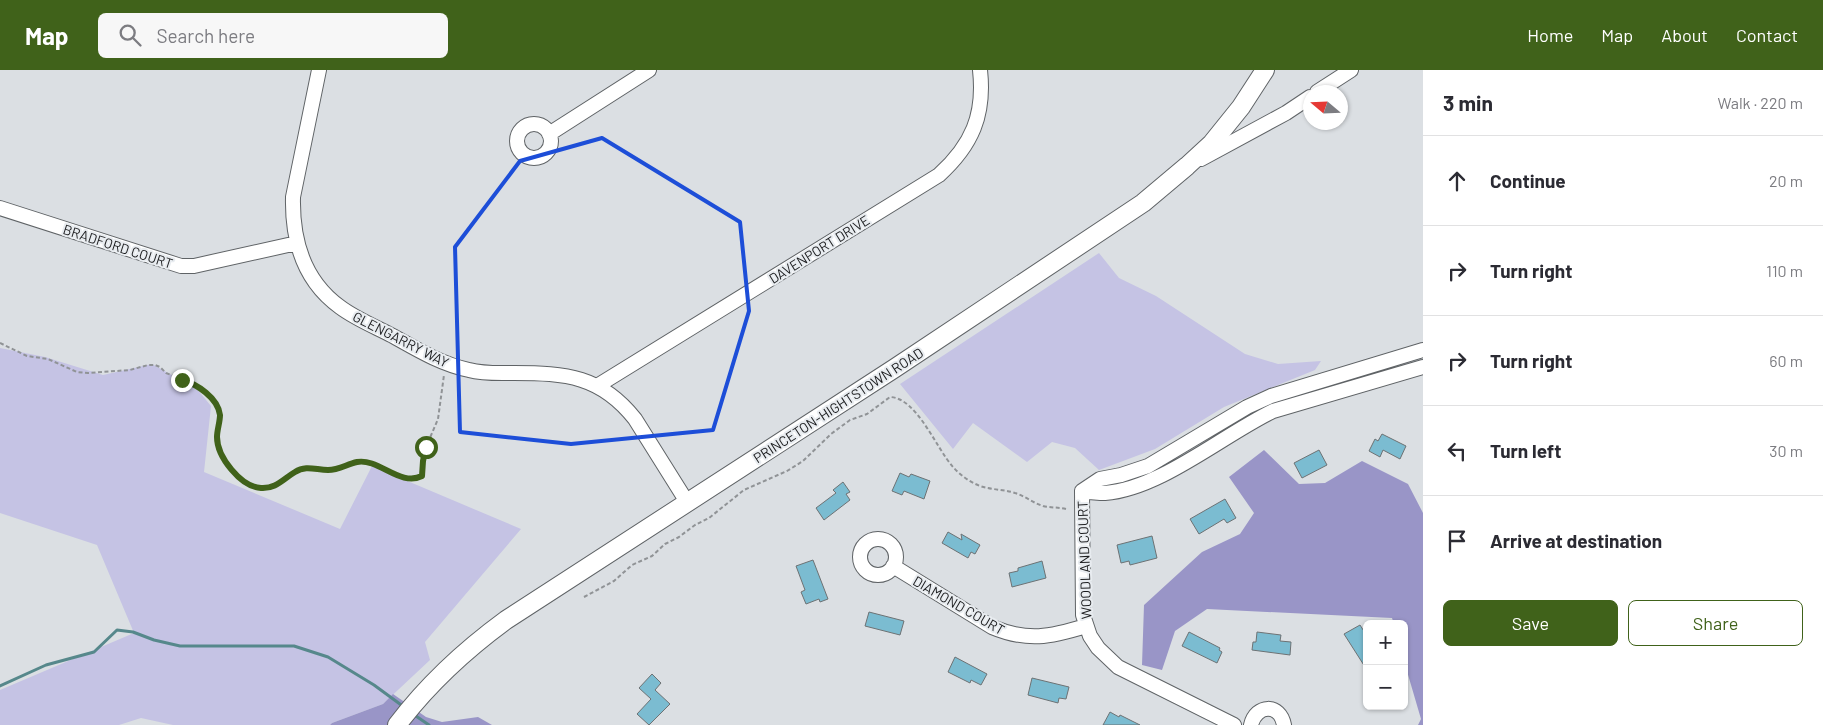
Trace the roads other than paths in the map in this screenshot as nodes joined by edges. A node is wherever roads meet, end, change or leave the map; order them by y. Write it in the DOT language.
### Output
graph roads {
  1 [pos="319,70"];
  2 [pos="649,70"];
  3 [pos="980,70"];
  4 [pos="1351,70"];
  5 [pos="1261,72"];
  6 [pos="1328,85"];
  7 [pos="1303,102"];
  8 [pos="549,134"];
  9 [pos="1187,166"];
  10 [pos="0,208"];
  11 [pos="297,243"];
  12 [pos="1423,350"];
  13 [pos="1423,367"];
  14 [pos="598,386"];
  15 [pos="1082,491"];
  16 [pos="686,502"];
  17 [pos="893,566"];
  18 [pos="1086,626"];
  19 [pos="398,724"];
  20 [pos="1234,725"];
  21 [pos="1251,725"];
  22 [pos="1284,725"];
  1 -- 11 [label="street, GLENGARRY WAY"];
  2 -- 8 [label="street"];
  3 -- 14 [label="street, DAVENPORT DRIVE"];
  4 -- 6 [label="street"];
  5 -- 9 [label="main road, PRINCETON-HIGHTSTOWN ROAD"];
  7 -- 9 [label="street"];
  9 -- 16 [label="main road, PRINCETON-HIGHTSTOWN ROAD"];
  10 -- 11 [label="street, BRADFORD COURT"];
  11 -- 14 [label="street, GLENGARRY WAY"];
  12 -- 15 [label="street"];
  13 -- 15 [label="street"];
  14 -- 16 [label="street, GLENGARRY WAY"];
  15 -- 18 [label="street, WOODLAND COURT"];
  16 -- 19 [label="main road, PRINCETON-HIGHTSTOWN ROAD"];
  17 -- 18 [label="street, DIAMOND COURT"];
  18 -- 20 [label="street, WOODLAND COURT"];
  21 -- 22 [label="street"];
}
